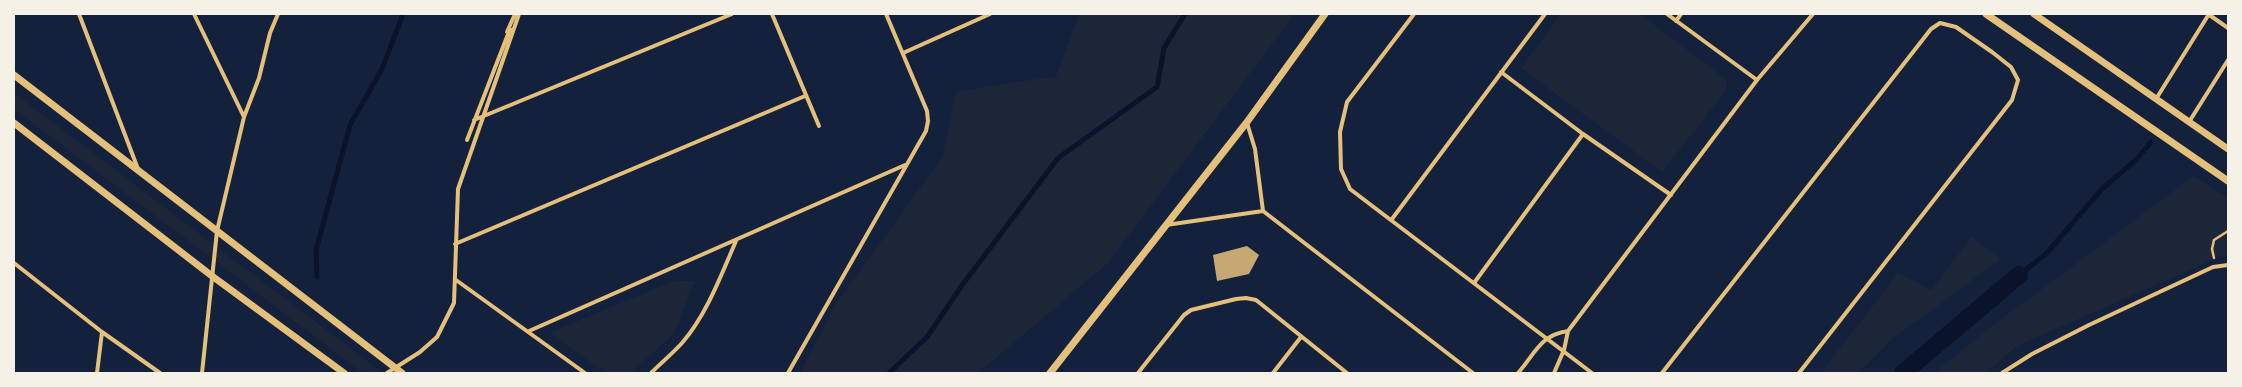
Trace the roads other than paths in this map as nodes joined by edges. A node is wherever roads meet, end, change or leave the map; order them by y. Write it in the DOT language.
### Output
graph roads {
  1 [pos="79,14"];
  2 [pos="194,14"];
  3 [pos="278,14"];
  4 [pos="517,14"];
  5 [pos="732,14"];
  6 [pos="772,14"];
  7 [pos="886,14"];
  8 [pos="990,14"];
  9 [pos="1325,14"];
  10 [pos="1414,14"];
  11 [pos="1545,14"];
  12 [pos="1667,14"];
  13 [pos="1681,14"];
  14 [pos="1814,14"];
  15 [pos="1986,14"];
  16 [pos="2034,14"];
  17 [pos="2208,14"];
  18 [pos="1676,20"];
  19 [pos="2228,28"];
  20 [pos="903,52"];
  21 [pos="2228,60"];
  22 [pos="1500,72"];
  23 [pos="14,75"];
  24 [pos="1757,80"];
  25 [pos="805,96"];
  26 [pos="2156,99"];
  27 [pos="244,117"];
  28 [pos="483,117"];
  29 [pos="474,120"];
  30 [pos="1247,122"];
  31 [pos="2189,122"];
  32 [pos="14,123"];
  33 [pos="819,126"];
  34 [pos="1583,134"];
  35 [pos="467,140"];
  36 [pos="2228,149"];
  37 [pos="905,165"];
  38 [pos="140,173"];
  39 [pos="2228,181"];
  40 [pos="1671,195"];
  41 [pos="1262,211"];
  42 [pos="1392,219"];
  43 [pos="1164,225"];
  44 [pos="217,231"];
  45 [pos="736,240"];
  46 [pos="455,244"];
  47 [pos="14,263"];
  48 [pos="2228,265"];
  49 [pos="212,276"];
  50 [pos="456,280"];
  51 [pos="1474,283"];
  52 [pos="529,331"];
  53 [pos="1568,331"];
  54 [pos="102,332"];
  55 [pos="1301,338"];
  56 [pos="1545,338"];
  57 [pos="1564,350"];
  58 [pos="399,371"];
  59 [pos="98,373"];
  60 [pos="160,373"];
  61 [pos="202,373"];
  62 [pos="344,373"];
  63 [pos="387,373"];
  64 [pos="585,373"];
  65 [pos="651,373"];
  66 [pos="788,373"];
  67 [pos="1050,373"];
  68 [pos="1138,373"];
  69 [pos="1273,373"];
  70 [pos="1347,373"];
  71 [pos="1473,373"];
  72 [pos="1518,373"];
  73 [pos="1554,373"];
  74 [pos="1592,373"];
  75 [pos="1662,373"];
  76 [pos="1799,373"];
  77 [pos="2002,373"];
  1 -- 38 [label="street"];
  2 -- 27 [label="street"];
  3 -- 27 [label="street"];
  4 -- 28 [label="street"];
  4 -- 29 [label="street"];
  5 -- 28 [label="street"];
  6 -- 25 [label="street"];
  7 -- 20 [label="street"];
  8 -- 20 [label="street"];
  9 -- 30 [label="street"];
  10 -- 42 [label="street"];
  11 -- 22 [label="street"];
  12 -- 18 [label="street"];
  13 -- 18 [label="street"];
  14 -- 24 [label="street"];
  15 -- 39 [label="street"];
  16 -- 26 [label="street"];
  17 -- 19 [label="street"];
  17 -- 26 [label="street"];
  18 -- 24 [label="street"];
  20 -- 37 [label="street"];
  21 -- 31 [label="street"];
  22 -- 34 [label="street"];
  22 -- 42 [label="street"];
  23 -- 38 [label="street"];
  24 -- 40 [label="street"];
  25 -- 33 [label="street"];
  25 -- 46 [label="street"];
  26 -- 31 [label="street"];
  27 -- 44 [label="street"];
  28 -- 29 [label="street"];
  28 -- 46 [label="street"];
  29 -- 35 [label="street"];
  30 -- 41 [label="street"];
  30 -- 43 [label="street"];
  31 -- 36 [label="street"];
  32 -- 49 [label="street"];
  34 -- 40 [label="street"];
  34 -- 51 [label="street"];
  37 -- 45 [label="street"];
  37 -- 66 [label="street"];
  38 -- 44 [label="street"];
  40 -- 53 [label="street"];
  41 -- 43 [label="street"];
  41 -- 71 [label="street"];
  42 -- 51 [label="street"];
  43 -- 67 [label="street"];
  44 -- 49 [label="street"];
  44 -- 58 [label="street"];
  45 -- 52 [label="street"];
  45 -- 65 [label="street"];
  46 -- 50 [label="street"];
  47 -- 54 [label="street"];
  48 -- 77 [label="street"];
  49 -- 61 [label="street"];
  49 -- 62 [label="street"];
  50 -- 52 [label="street"];
  50 -- 58 [label="street"];
  51 -- 56 [label="street"];
  52 -- 64 [label="street"];
  53 -- 56 [label="street"];
  53 -- 57 [label="street"];
  54 -- 59 [label="street"];
  54 -- 60 [label="street"];
  55 -- 68 [label="street"];
  55 -- 69 [label="street"];
  55 -- 70 [label="street"];
  56 -- 57 [label="street"];
  56 -- 72 [label="street"];
  57 -- 73 [label="street"];
  57 -- 74 [label="street"];
  58 -- 63 [label="street"];
  75 -- 76 [label="street"];
}
